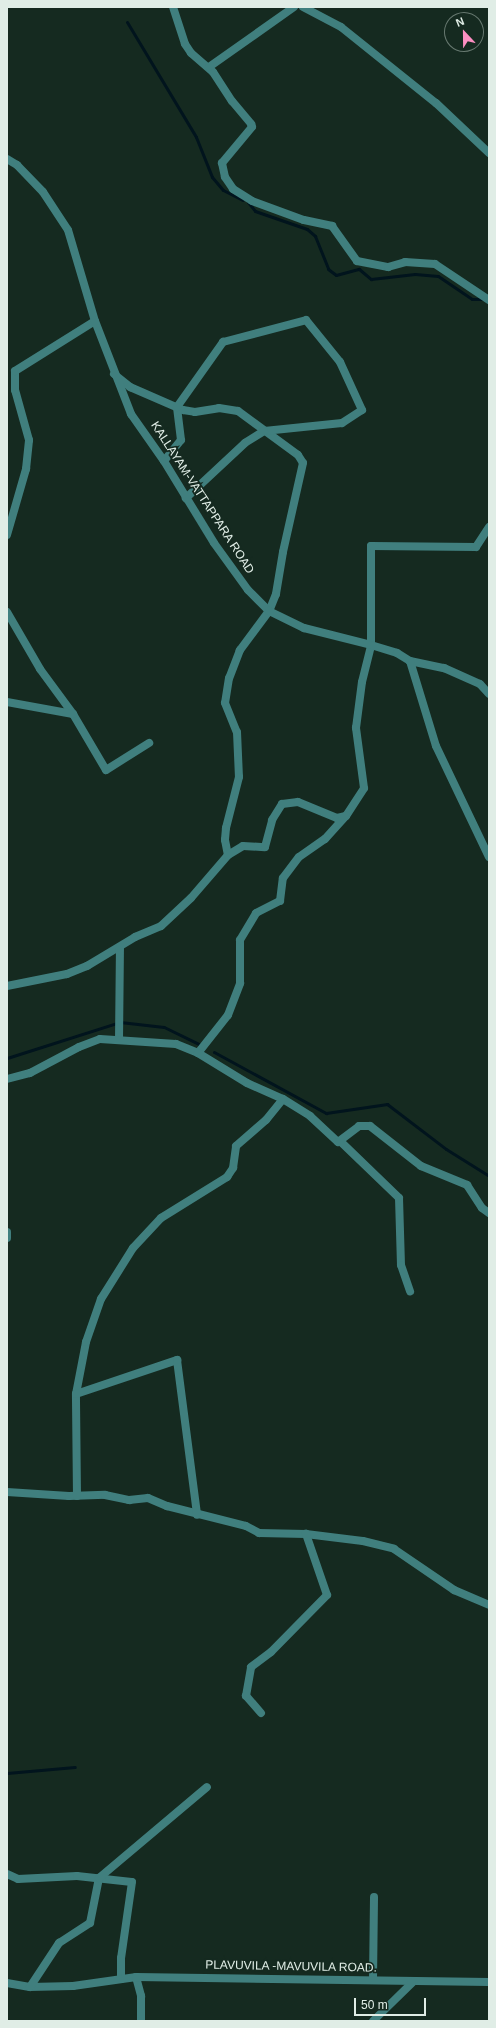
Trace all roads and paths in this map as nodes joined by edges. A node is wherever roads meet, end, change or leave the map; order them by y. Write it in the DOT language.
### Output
graph roads {
  1 [pos="173,7"];
  2 [pos="294,7"];
  3 [pos="302,7"];
  4 [pos="209,67"];
  5 [pos="254,115"];
  6 [pos="251,124"];
  7 [pos="489,153"];
  8 [pos="7,160"];
  9 [pos="489,300"];
  10 [pos="95,321"];
  11 [pos="114,374"];
  12 [pos="177,407"];
  13 [pos="264,431"];
  14 [pos="164,461"];
  15 [pos="186,498"];
  16 [pos="489,527"];
  17 [pos="7,535"];
  18 [pos="269,611"];
  19 [pos="7,612"];
  20 [pos="371,645"];
  21 [pos="410,661"];
  22 [pos="489,694"];
  23 [pos="7,702"];
  24 [pos="73,714"];
  25 [pos="149,743"];
  26 [pos="346,816"];
  27 [pos="228,855"];
  28 [pos="489,856"];
  29 [pos="120,947"];
  30 [pos="7,986"];
  31 [pos="119,1040"];
  32 [pos="198,1053"];
  33 [pos="7,1079"];
  34 [pos="283,1099"];
  35 [pos="340,1141"];
  36 [pos="489,1213"];
  37 [pos="7,1232"];
  38 [pos="7,1238"];
  39 [pos="410,1291"];
  40 [pos="76,1394"];
  41 [pos="7,1492"];
  42 [pos="77,1496"];
  43 [pos="197,1515"];
  44 [pos="306,1534"];
  45 [pos="489,1605"];
  46 [pos="261,1713"];
  47 [pos="207,1788"];
  48 [pos="7,1874"];
  49 [pos="99,1878"];
  50 [pos="374,1897"];
  51 [pos="136,1978"];
  52 [pos="122,1979"];
  53 [pos="373,1980"];
  54 [pos="414,1981"];
  55 [pos="489,1982"];
  56 [pos="7,1983"];
  57 [pos="30,1987"];
  58 [pos="141,2021"];
  59 [pos="373,2021"];
  1 -- 4 [label="street"];
  2 -- 4 [label="street"];
  3 -- 7 [label="street"];
  4 -- 6 [label="street"];
  5 -- 6 [label="street"];
  6 -- 9 [label="street"];
  8 -- 10 [label="street, KALLAYAM-VATTAPPARA ROAD"];
  10 -- 11 [label="street, KALLAYAM-VATTAPPARA ROAD"];
  10 -- 17 [label="street"];
  11 -- 12 [label="street"];
  11 -- 14 [label="street, KALLAYAM-VATTAPPARA ROAD"];
  12 -- 13 [label="street"];
  12 -- 13 [label="street"];
  12 -- 14 [label="street"];
  13 -- 15 [label="street"];
  13 -- 18 [label="street"];
  14 -- 15 [label="street, KALLAYAM-VATTAPPARA ROAD"];
  15 -- 18 [label="street, KALLAYAM-VATTAPPARA ROAD"];
  16 -- 20 [label="street"];
  18 -- 20 [label="street, KALLAYAM-VATTAPPARA ROAD"];
  18 -- 27 [label="street"];
  19 -- 24 [label="street"];
  20 -- 21 [label="street, KALLAYAM-VATTAPPARA ROAD"];
  20 -- 26 [label="street"];
  21 -- 22 [label="street, KALLAYAM-VATTAPPARA ROAD"];
  21 -- 28 [label="street"];
  23 -- 24 [label="street"];
  24 -- 25 [label="street"];
  26 -- 27 [label="street"];
  26 -- 32 [label="street"];
  27 -- 29 [label="street"];
  29 -- 30 [label="street"];
  29 -- 31 [label="street"];
  31 -- 32 [label="street"];
  31 -- 33 [label="street"];
  32 -- 34 [label="street"];
  34 -- 35 [label="street"];
  34 -- 40 [label="street"];
  35 -- 36 [label="street"];
  35 -- 39 [label="street"];
  37 -- 38 [label="street"];
  40 -- 42 [label="street"];
  40 -- 43 [label="street"];
  41 -- 42 [label="street"];
  42 -- 43 [label="street"];
  43 -- 44 [label="street"];
  44 -- 45 [label="street"];
  44 -- 46 [label="street"];
  47 -- 49 [label="street"];
  48 -- 49 [label="street"];
  49 -- 52 [label="street"];
  49 -- 57 [label="street"];
  50 -- 53 [label="street"];
  51 -- 52 [label="street, PLAVUVILA -MAVUVILA ROAD."];
  51 -- 53 [label="street, PLAVUVILA -MAVUVILA ROAD."];
  51 -- 58 [label="street"];
  52 -- 57 [label="street, PLAVUVILA -MAVUVILA ROAD."];
  53 -- 54 [label="street, PLAVUVILA -MAVUVILA ROAD."];
  54 -- 55 [label="street, PLAVUVILA -MAVUVILA ROAD."];
  54 -- 59 [label="street"];
  56 -- 57 [label="street, PLAVUVILA -MAVUVILA ROAD."];
}
